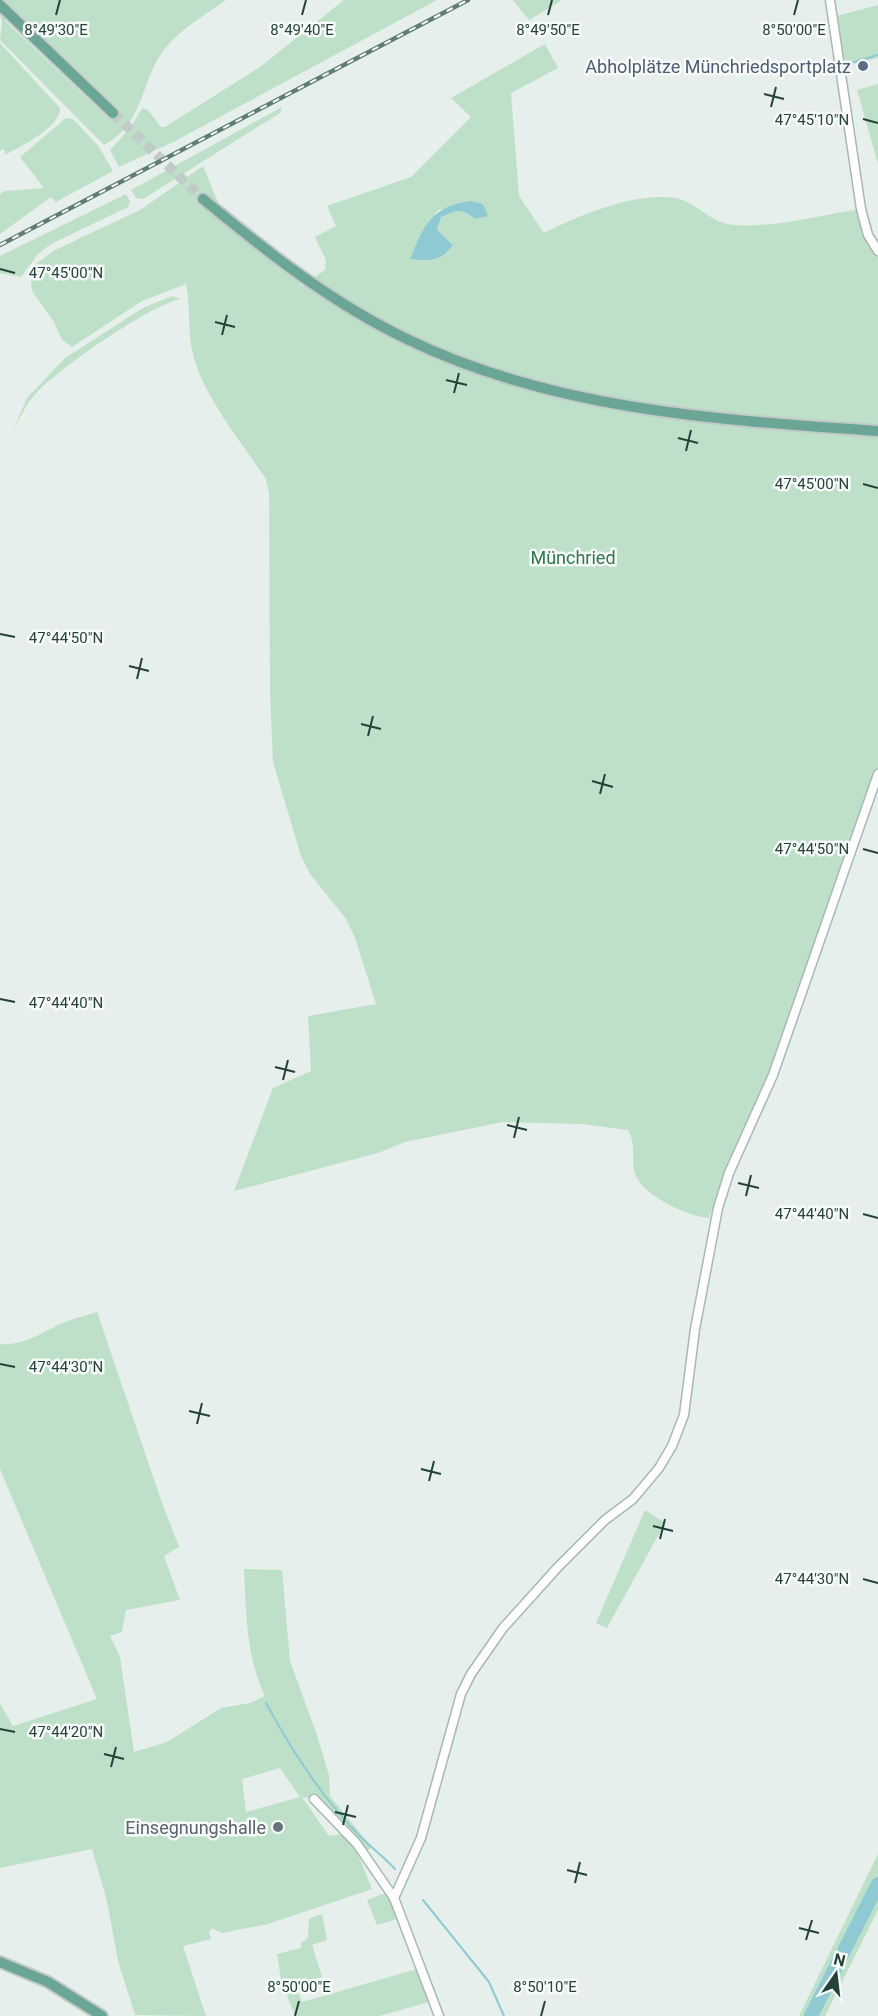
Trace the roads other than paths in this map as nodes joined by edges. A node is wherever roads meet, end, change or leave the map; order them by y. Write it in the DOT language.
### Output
graph roads {
  1 [pos="830,0"];
  2 [pos="0,4"];
  3 [pos="113,113"];
  4 [pos="204,199"];
  5 [pos="878,251"];
  6 [pos="878,431"];
  7 [pos="878,774"];
  8 [pos="314,1798"];
  9 [pos="393,1895"];
  10 [pos="0,1962"];
  11 [pos="102,2016"];
  12 [pos="439,2016"];
  1 -- 5 [label="street"];
  2 -- 3 [label="main road"];
  4 -- 6 [label="main road"];
  7 -- 9 [label="street"];
  8 -- 9 [label="street"];
  9 -- 12 [label="street"];
  10 -- 11 [label="main road"];
}
